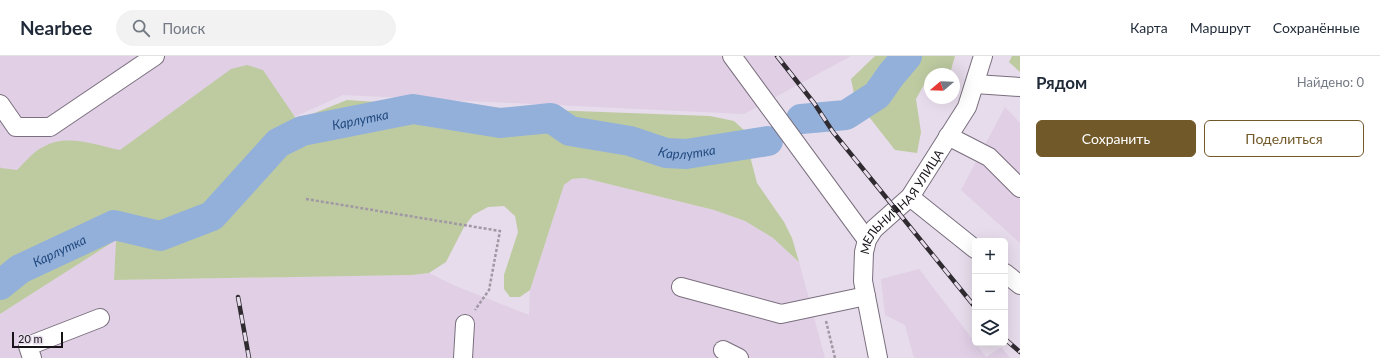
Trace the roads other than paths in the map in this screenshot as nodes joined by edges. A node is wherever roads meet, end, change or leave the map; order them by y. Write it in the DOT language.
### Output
graph roads {
  1 [pos="155,56"];
  2 [pos="732,56"];
  3 [pos="983,56"];
  4 [pos="975,84"];
  5 [pos="1020,87"];
  6 [pos="0,104"];
  7 [pos="948,136"];
  8 [pos="1020,188"];
  9 [pos="910,197"];
  10 [pos="867,240"];
  11 [pos="972,246"];
  12 [pos="1006,274"];
  13 [pos="1020,285"];
  14 [pos="681,287"];
  15 [pos="866,296"];
  16 [pos="100,318"];
  17 [pos="465,324"];
  18 [pos="32,358"];
  19 [pos="463,358"];
  20 [pos="878,358"];
  1 -- 6 [label="street"];
  2 -- 10 [label="street"];
  3 -- 4 [label="street, МЕЛЬНИЧНАЯ УЛИЦА"];
  4 -- 5 [label="street"];
  4 -- 7 [label="street, МЕЛЬНИЧНАЯ УЛИЦА"];
  7 -- 8 [label="street"];
  7 -- 9 [label="street, МЕЛЬНИЧНАЯ УЛИЦА"];
  9 -- 10 [label="street, МЕЛЬНИЧНАЯ УЛИЦА"];
  9 -- 11 [label="street"];
  10 -- 15 [label="street, МЕЛЬНИЧНАЯ УЛИЦА"];
  12 -- 13 [label="street"];
  14 -- 15 [label="street"];
  15 -- 20 [label="street, МЕЛЬНИЧНАЯ УЛИЦА"];
  16 -- 18 [label="street"];
  17 -- 19 [label="street"];
}
